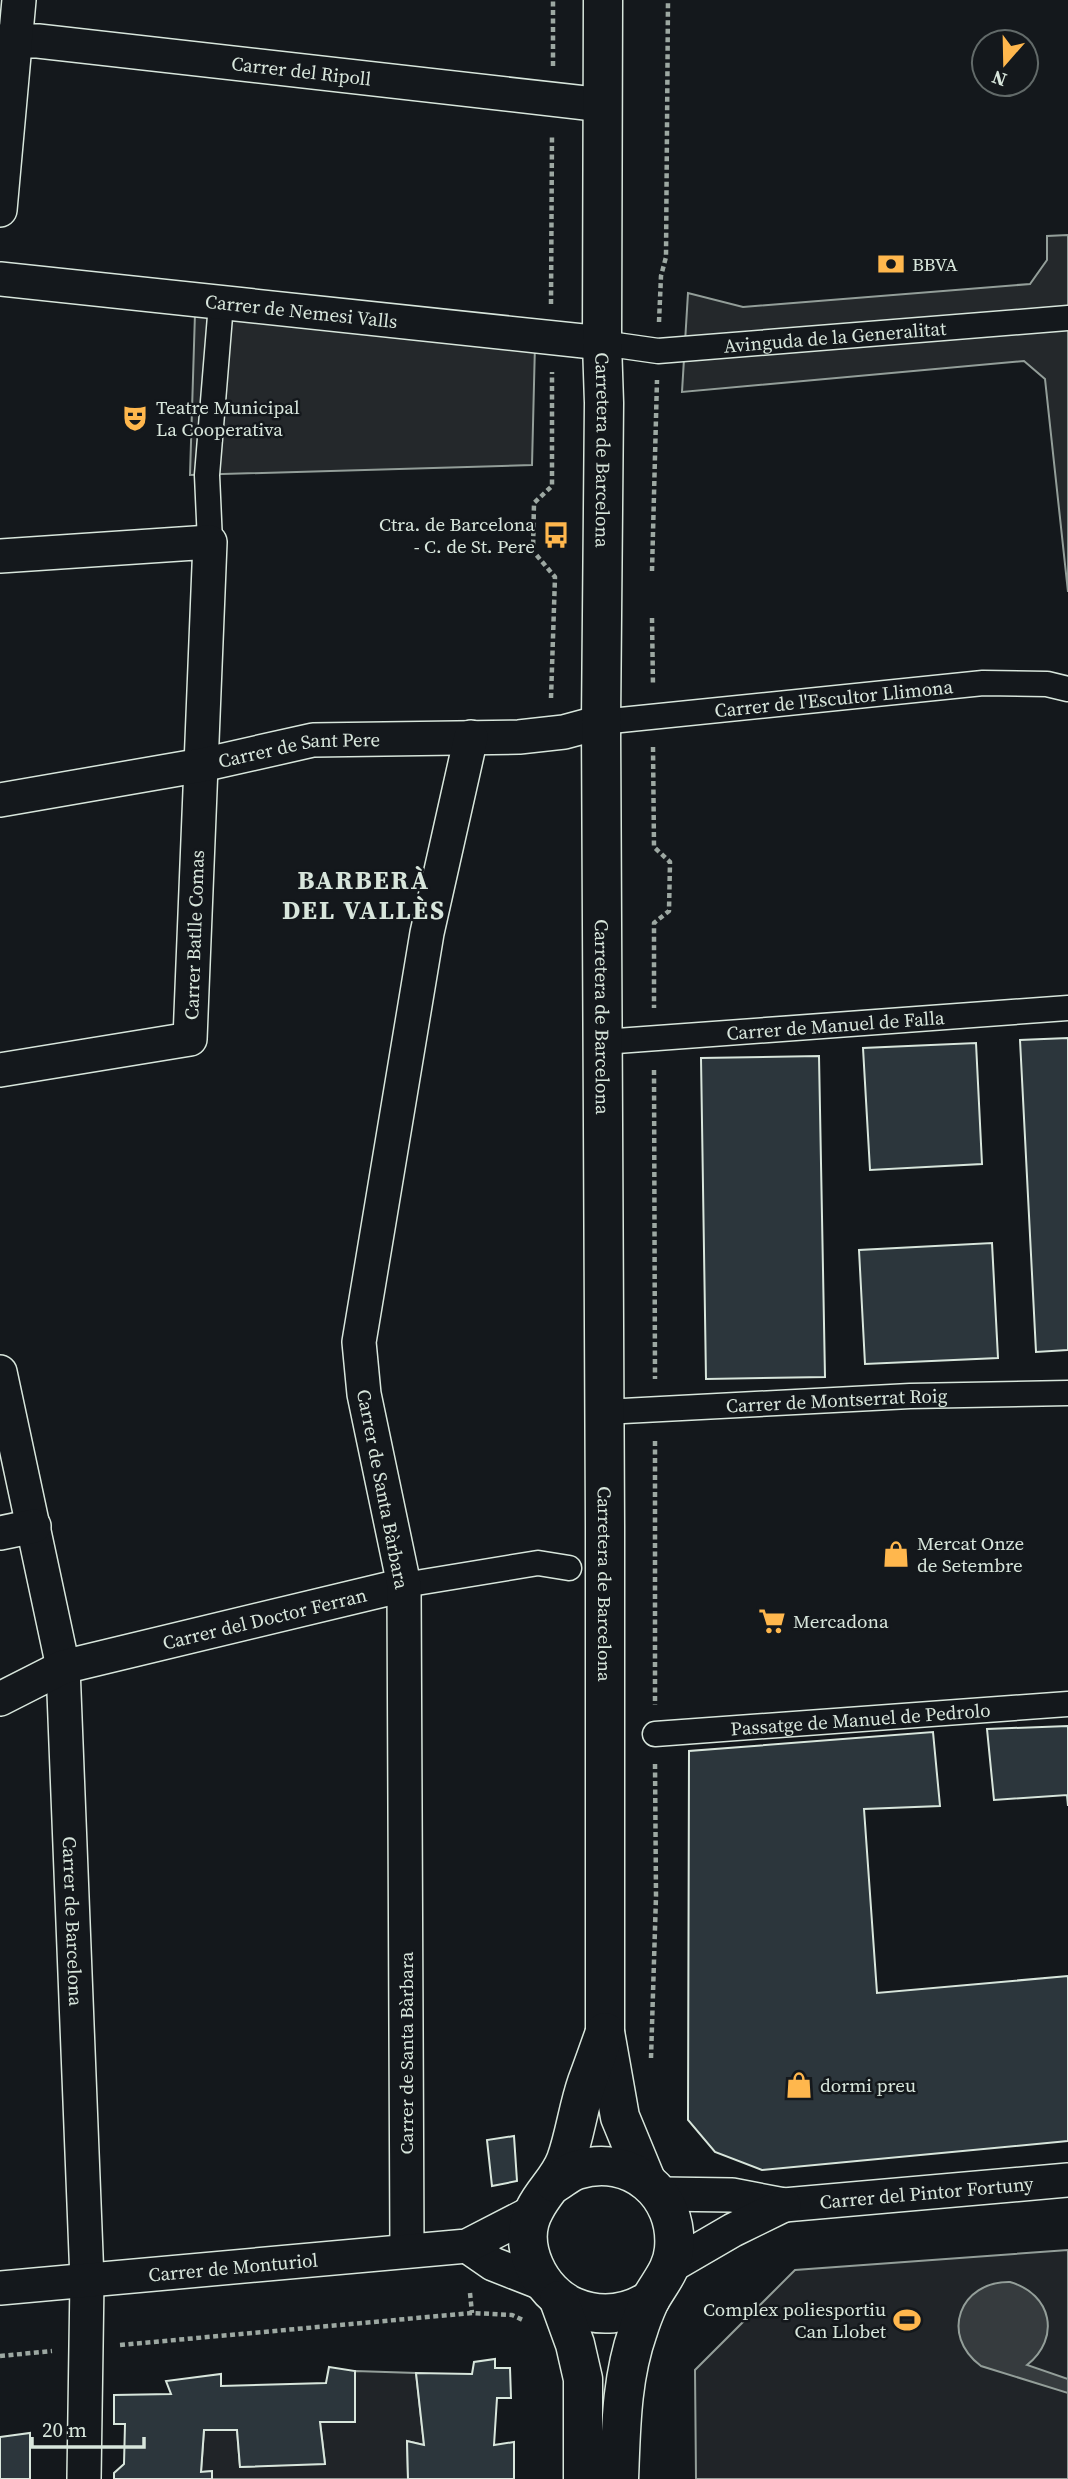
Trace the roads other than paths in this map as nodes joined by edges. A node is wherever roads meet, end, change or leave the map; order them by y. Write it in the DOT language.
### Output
graph roads {
  1 [pos="19,0"];
  2 [pos="603,0"];
  3 [pos="8,42"];
  4 [pos="603,105"];
  5 [pos="0,210"];
  6 [pos="0,279"];
  7 [pos="218,303"];
  8 [pos="1068,318"];
  9 [pos="602,343"];
  10 [pos="210,542"];
  11 [pos="0,556"];
  12 [pos="1068,688"];
  13 [pos="601,722"];
  14 [pos="471,737"];
  15 [pos="202,765"];
  16 [pos="0,800"];
  17 [pos="1068,1009"];
  18 [pos="603,1042"];
  19 [pos="0,1070"];
  20 [pos="0,1372"];
  21 [pos="1068,1393"];
  22 [pos="604,1412"];
  23 [pos="34,1527"];
  24 [pos="0,1533"];
  25 [pos="569,1568"];
  26 [pos="404,1585"];
  27 [pos="63,1667"];
  28 [pos="0,1699"];
  29 [pos="1068,1704"];
  30 [pos="655,1734"];
  31 [pos="605,2032"];
  32 [pos="1068,2180"];
  33 [pos="654,2187"];
  34 [pos="544,2197"];
  35 [pos="784,2205"];
  36 [pos="467,2246"];
  37 [pos="407,2250"];
  38 [pos="671,2266"];
  39 [pos="87,2280"];
  40 [pos="0,2288"];
  41 [pos="551,2292"];
  42 [pos="650,2301"];
  43 [pos="84,2479"];
  44 [pos="583,2479"];
  45 [pos="619,2479"];
  1 -- 3 [label="street"];
  2 -- 4 [label="main road, Carretera de Barcelona"];
  3 -- 4 [label="street, Carrer del Ripoll"];
  3 -- 5 [label="street"];
  4 -- 9 [label="main road, Carretera de Barcelona"];
  6 -- 7 [label="street, Carrer de Nemesi Valls"];
  7 -- 9 [label="street, Carrer de Nemesi Valls"];
  7 -- 10 [label="street"];
  8 -- 9 [label="street, Avinguda de la Generalitat"];
  9 -- 13 [label="main road, Carretera de Barcelona"];
  10 -- 11 [label="street"];
  10 -- 15 [label="street"];
  12 -- 13 [label="street, Carrer de l'Escultor Llimona"];
  13 -- 14 [label="street, Carrer de Sant Pere"];
  13 -- 18 [label="main road, Carretera de Barcelona"];
  14 -- 15 [label="street, Carrer de Sant Pere"];
  14 -- 26 [label="street, Carrer de Santa Bàrbara"];
  15 -- 16 [label="street, Carrer de Sant Pere"];
  15 -- 19 [label="street, Carrer Batlle Comas"];
  17 -- 18 [label="street, Carrer de Manuel de Falla"];
  18 -- 22 [label="main road, Carretera de Barcelona"];
  20 -- 23 [label="street, Carrer de Barcelona"];
  21 -- 22 [label="street, Carrer de Montserrat Roig"];
  22 -- 31 [label="main road, Carretera de Barcelona"];
  23 -- 24 [label="street"];
  23 -- 27 [label="street, Carrer de Barcelona"];
  25 -- 26 [label="street, Carrer del Doctor Ferran"];
  26 -- 27 [label="street, Carrer del Doctor Ferran"];
  26 -- 37 [label="street, Carrer de Santa Bàrbara"];
  27 -- 28 [label="street, Carrer del Doctor Ferran"];
  27 -- 39 [label="street, Carrer de Barcelona"];
  29 -- 30 [label="street, Passatge de Manuel de Pedrolo"];
  31 -- 33 [label="main road"];
  31 -- 34 [label="main road"];
  32 -- 35 [label="street, Carrer del Pintor Fortuny"];
  33 -- 34 [label="main road"];
  33 -- 35 [label="street, Carrer del Pintor Fortuny"];
  33 -- 38 [label="main road"];
  34 -- 36 [label="street, Carrer de Monturiol"];
  34 -- 41 [label="main road"];
  35 -- 38 [label="street, Carrer del Pintor Fortuny"];
  36 -- 37 [label="street, Carrer de Monturiol"];
  36 -- 41 [label="street"];
  37 -- 39 [label="street, Carrer de Monturiol"];
  38 -- 42 [label="main road"];
  39 -- 40 [label="street, Carrer de Monturiol"];
  39 -- 43 [label="street, Carrer de Barcelona"];
  41 -- 42 [label="main road"];
  41 -- 44 [label="main road"];
  42 -- 45 [label="main road"];
}
